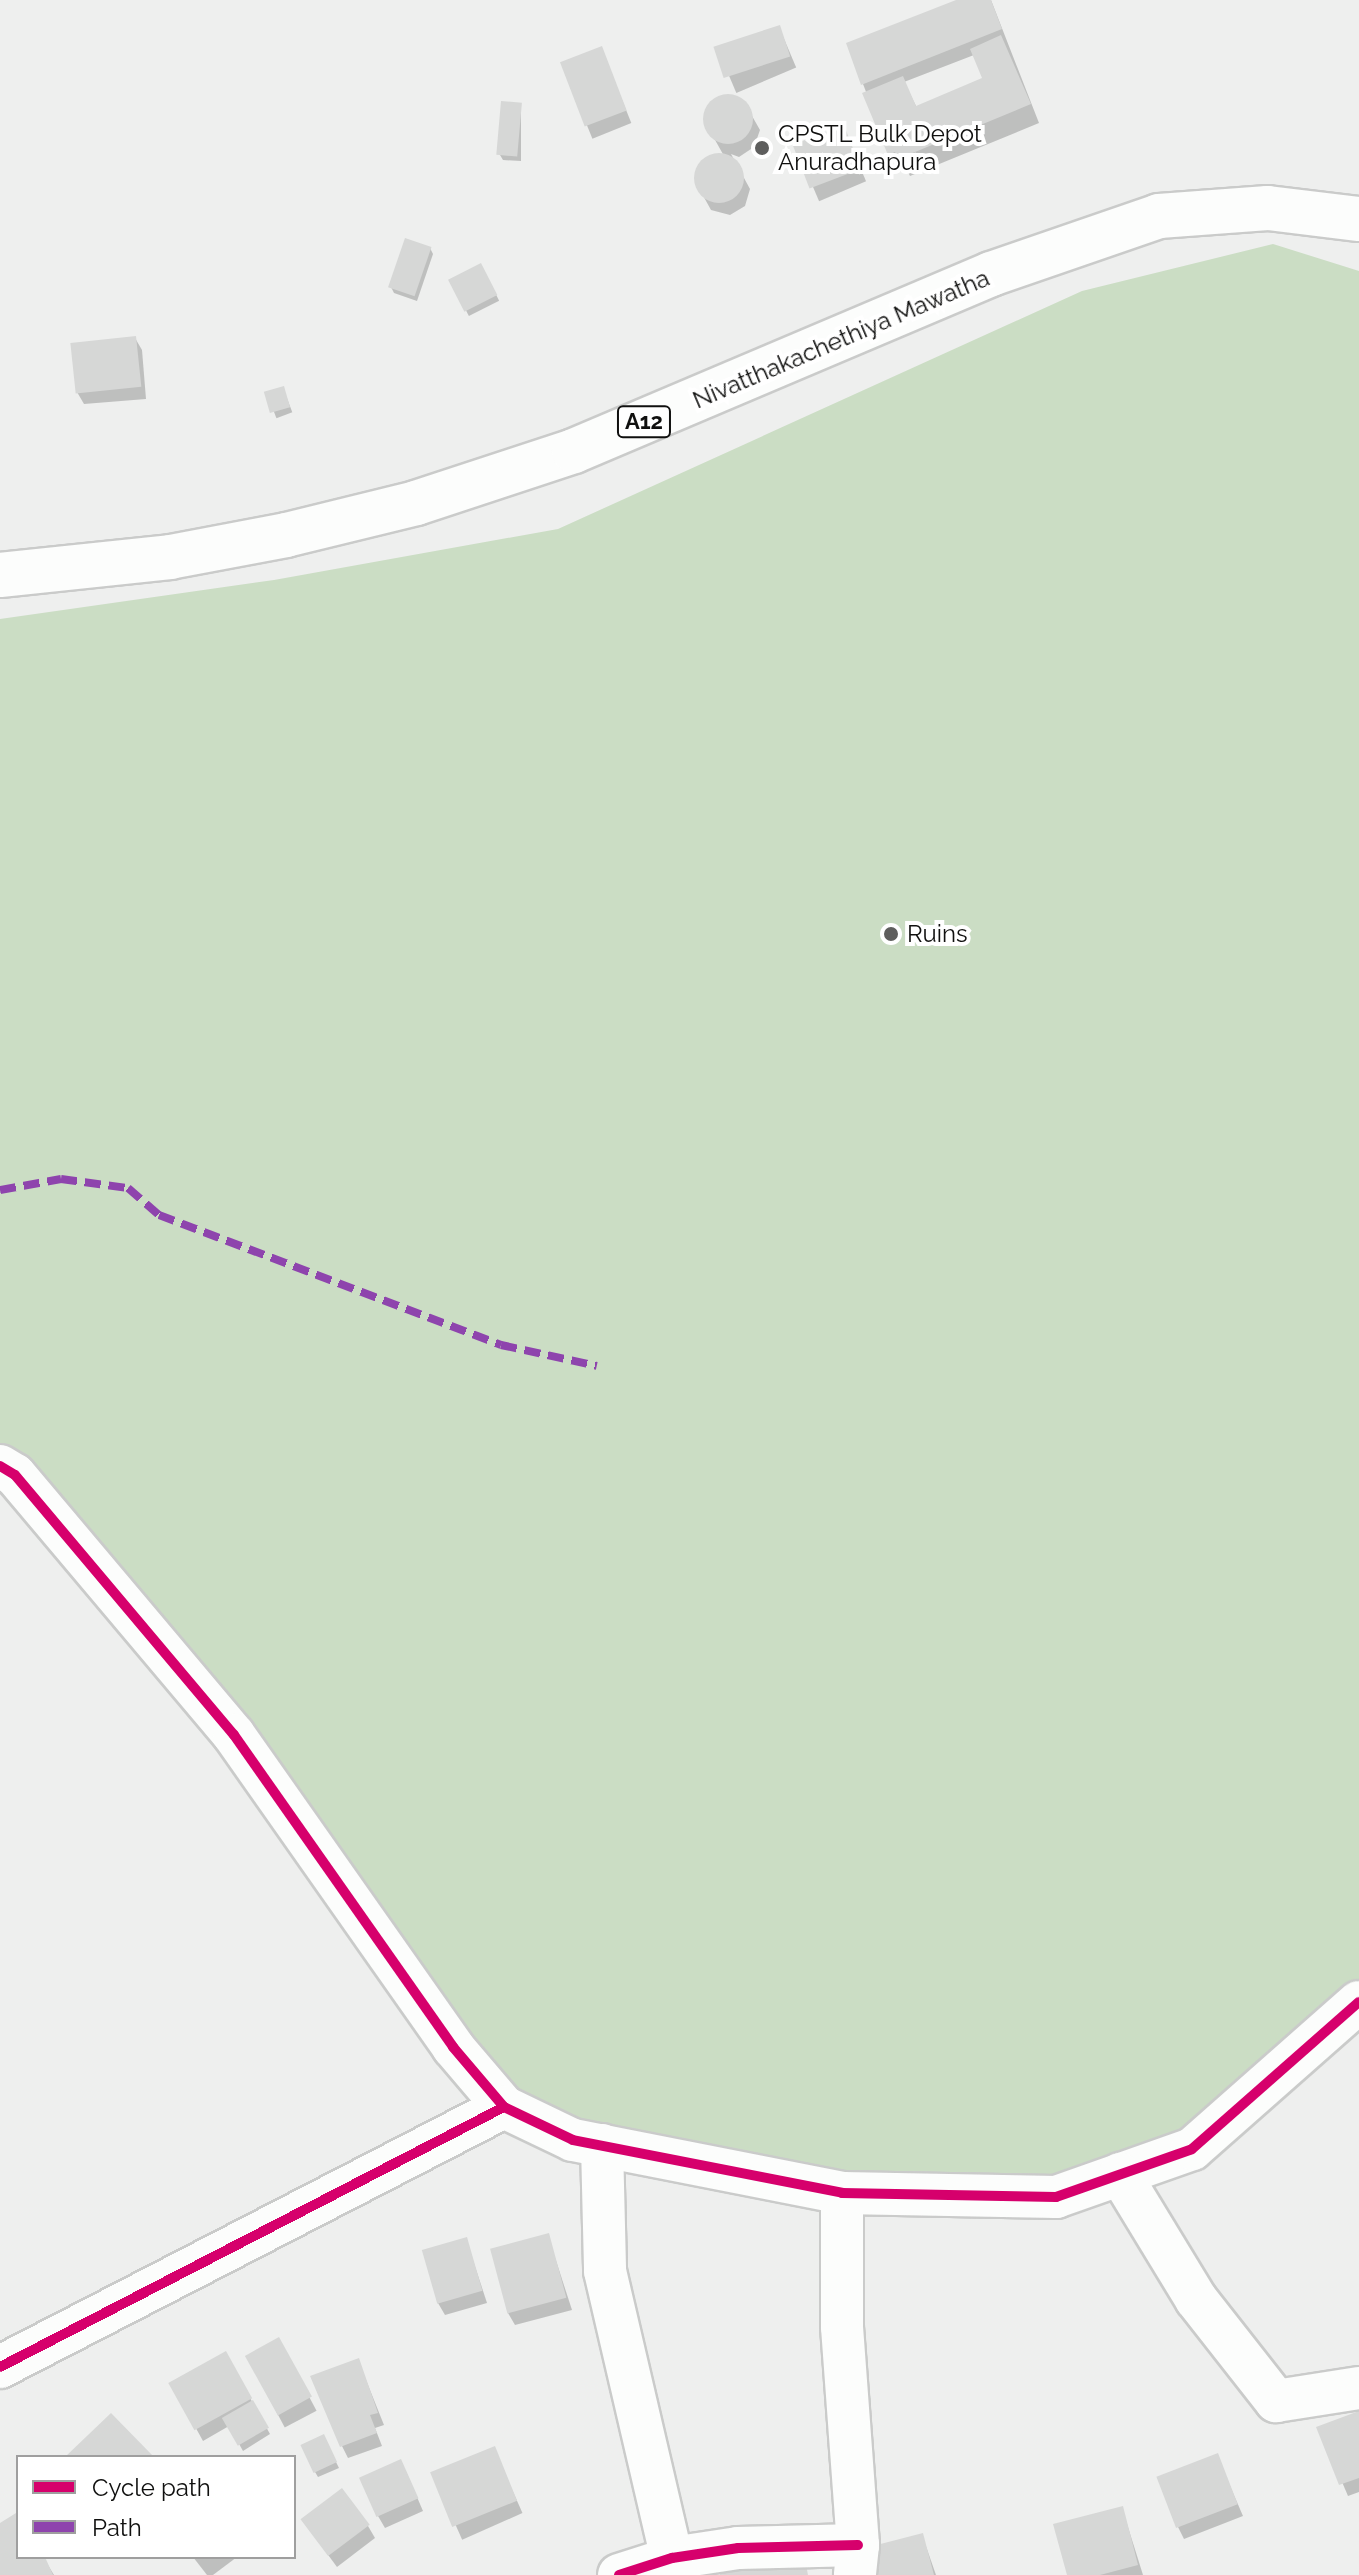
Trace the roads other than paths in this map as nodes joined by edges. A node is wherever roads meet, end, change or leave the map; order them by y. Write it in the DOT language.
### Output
graph roads {
  1 [pos="1359,219"];
  2 [pos="0,575"];
  3 [pos="0,1466"];
  4 [pos="1359,2002"];
  5 [pos="504,2107"];
  6 [pos="602,2145"];
  7 [pos="1120,2174"];
  8 [pos="842,2193"];
  9 [pos="0,2367"];
  10 [pos="1359,2388"];
  11 [pos="672,2558"];
  12 [pos="857,2560"];
  13 [pos="619,2575"];
  1 -- 2 [label="highway, Nivatthakachethiya Mawatha / A12"];
  3 -- 5 [label="street"];
  4 -- 7 [label="street"];
  5 -- 6 [label="street"];
  5 -- 9 [label="street"];
  6 -- 8 [label="street"];
  6 -- 11 [label="street"];
  7 -- 8 [label="street"];
  7 -- 10 [label="street"];
  8 -- 12 [label="street"];
  11 -- 12 [label="street"];
  11 -- 13 [label="street"];
}
